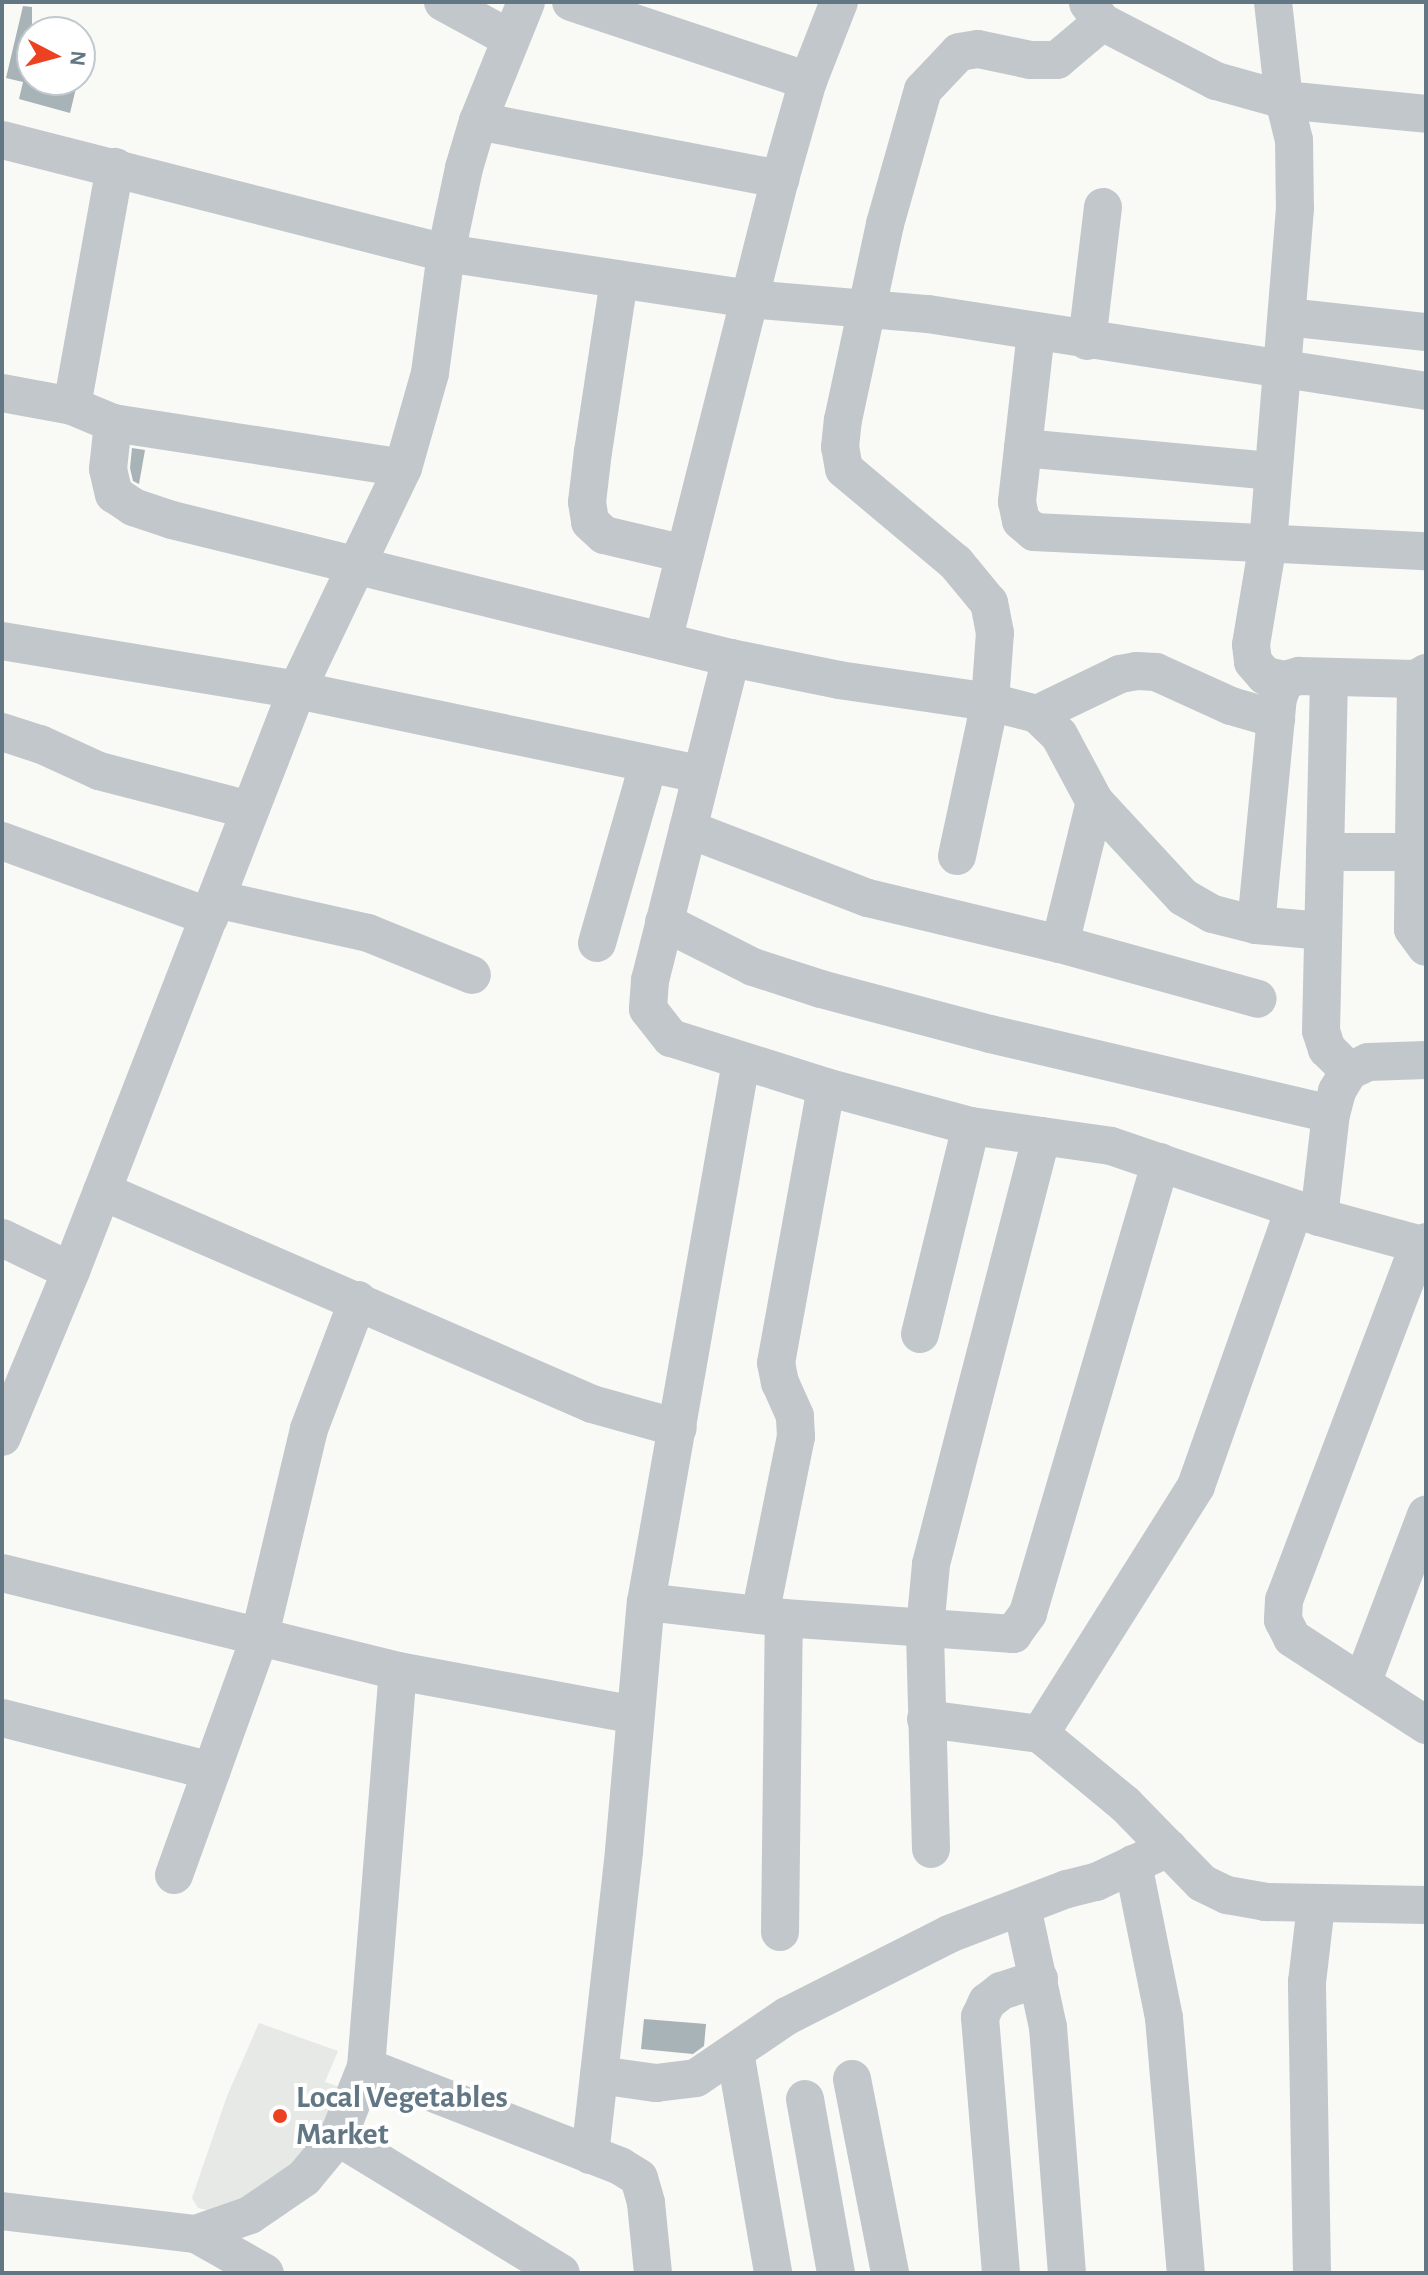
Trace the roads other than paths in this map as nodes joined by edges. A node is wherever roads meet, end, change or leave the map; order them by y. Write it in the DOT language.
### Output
graph roads {
  1 [pos="443,2"];
  2 [pos="526,2"];
  3 [pos="571,2"];
  4 [pos="839,2"];
  5 [pos="1273,2"];
  6 [pos="1095,12"];
  7 [pos="511,39"];
  8 [pos="808,81"];
  9 [pos="1284,100"];
  10 [pos="1426,114"];
  11 [pos="478,121"];
  12 [pos="2,140"];
  13 [pos="115,167"];
  14 [pos="780,179"];
  15 [pos="1103,207"];
  16 [pos="446,253"];
  17 [pos="619,280"];
  18 [pos="749,299"];
  19 [pos="869,309"];
  20 [pos="1287,317"];
  21 [pos="1036,332"];
  22 [pos="1426,332"];
  23 [pos="1087,341"];
  24 [pos="1280,370"];
  25 [pos="1426,391"];
  26 [pos="2,393"];
  27 [pos="72,406"];
  28 [pos="113,423"];
  29 [pos="1023,448"];
  30 [pos="403,468"];
  31 [pos="1273,471"];
  32 [pos="1268,543"];
  33 [pos="1426,551"];
  34 [pos="685,554"];
  35 [pos="360,564"];
  36 [pos="2,641"];
  37 [pos="663,641"];
  38 [pos="731,658"];
  39 [pos="1421,676"];
  40 [pos="1329,679"];
  41 [pos="1285,680"];
  42 [pos="297,690"];
  43 [pos="990,702"];
  44 [pos="1037,714"];
  45 [pos="1276,719"];
  46 [pos="2,732"];
  47 [pos="648,765"];
  48 [pos="700,774"];
  49 [pos="1095,802"];
  50 [pos="250,810"];
  51 [pos="688,829"];
  52 [pos="2,841"];
  53 [pos="1325,852"];
  54 [pos="1420,852"];
  55 [pos="957,856"];
  56 [pos="213,908"];
  57 [pos="664,922"];
  58 [pos="1256,925"];
  59 [pos="1323,931"];
  60 [pos="597,943"];
  61 [pos="1060,944"];
  62 [pos="1426,947"];
  63 [pos="472,975"];
  64 [pos="1258,999"];
  65 [pos="1426,1060"];
  66 [pos="741,1062"];
  67 [pos="1349,1071"];
  68 [pos="826,1087"];
  69 [pos="1331,1114"];
  70 [pos="971,1126"];
  71 [pos="1042,1136"];
  72 [pos="1161,1162"];
  73 [pos="102,1191"];
  74 [pos="1307,1213"];
  75 [pos="2,1238"];
  76 [pos="1424,1243"];
  77 [pos="71,1271"];
  78 [pos="358,1300"];
  79 [pos="920,1334"];
  80 [pos="678,1428"];
  81 [pos="2,1437"];
  82 [pos="1424,1527"];
  83 [pos="2,1573"];
  84 [pos="646,1602"];
  85 [pos="772,1617"];
  86 [pos="925,1629"];
  87 [pos="259,1639"];
  88 [pos="398,1671"];
  89 [pos="1363,1681"];
  90 [pos="635,1715"];
  91 [pos="2,1718"];
  92 [pos="926,1719"];
  93 [pos="1426,1725"];
  94 [pos="1040,1734"];
  95 [pos="211,1771"];
  96 [pos="1168,1848"];
  97 [pos="931,1849"];
  98 [pos="1133,1864"];
  99 [pos="174,1875"];
  100 [pos="1316,1905"];
  101 [pos="1426,1905"];
  102 [pos="1022,1907"];
  103 [pos="780,1932"];
  104 [pos="1039,1979"];
  105 [pos="735,2052"];
  106 [pos="366,2067"];
  107 [pos="599,2075"];
  108 [pos="852,2079"];
  109 [pos="805,2099"];
  110 [pos="338,2137"];
  111 [pos="590,2155"];
  112 [pos="2,2211"];
  113 [pos="196,2234"];
  114 [pos="265,2273"];
  115 [pos="561,2273"];
  116 [pos="653,2273"];
  117 [pos="773,2273"];
  118 [pos="836,2273"];
  119 [pos="890,2273"];
  120 [pos="1001,2273"];
  121 [pos="1067,2273"];
  122 [pos="1186,2273"];
  123 [pos="1312,2273"];
  1 -- 7 [label="street"];
  2 -- 7 [label="street"];
  3 -- 8 [label="street"];
  4 -- 8 [label="street"];
  5 -- 9 [label="street"];
  6 -- 9 [label="street"];
  6 -- 19 [label="street"];
  7 -- 11 [label="street"];
  8 -- 14 [label="street"];
  9 -- 10 [label="street"];
  9 -- 20 [label="street"];
  11 -- 14 [label="street"];
  11 -- 16 [label="street"];
  12 -- 13 [label="street"];
  13 -- 16 [label="street"];
  13 -- 27 [label="street"];
  14 -- 18 [label="street"];
  15 -- 23 [label="street"];
  16 -- 17 [label="street"];
  16 -- 30 [label="street"];
  17 -- 18 [label="street"];
  17 -- 34 [label="street"];
  18 -- 19 [label="street"];
  18 -- 34 [label="street"];
  19 -- 21 [label="street"];
  19 -- 43 [label="street"];
  20 -- 22 [label="street"];
  20 -- 24 [label="street"];
  21 -- 23 [label="street"];
  21 -- 29 [label="street"];
  23 -- 24 [label="street"];
  24 -- 25 [label="street"];
  24 -- 31 [label="street"];
  26 -- 27 [label="street"];
  27 -- 28 [label="street"];
  28 -- 30 [label="street"];
  28 -- 35 [label="street"];
  29 -- 31 [label="street"];
  29 -- 32 [label="street"];
  30 -- 35 [label="street"];
  31 -- 32 [label="street"];
  32 -- 33 [label="street"];
  32 -- 41 [label="street"];
  34 -- 37 [label="street"];
  35 -- 37 [label="street"];
  35 -- 42 [label="street"];
  36 -- 42 [label="street"];
  37 -- 38 [label="street"];
  38 -- 43 [label="street"];
  38 -- 48 [label="street"];
  39 -- 40 [label="street"];
  39 -- 54 [label="street"];
  40 -- 41 [label="street"];
  40 -- 53 [label="street"];
  41 -- 45 [label="street"];
  42 -- 47 [label="street"];
  42 -- 50 [label="street"];
  43 -- 44 [label="street"];
  43 -- 55 [label="street"];
  44 -- 45 [label="street"];
  44 -- 49 [label="street"];
  45 -- 58 [label="street"];
  46 -- 50 [label="street"];
  47 -- 48 [label="street"];
  47 -- 60 [label="street"];
  48 -- 51 [label="street"];
  49 -- 58 [label="street"];
  49 -- 61 [label="street"];
  50 -- 56 [label="street"];
  51 -- 57 [label="street"];
  51 -- 61 [label="street"];
  52 -- 56 [label="street"];
  53 -- 54 [label="street"];
  53 -- 59 [label="street"];
  54 -- 62 [label="street"];
  56 -- 63 [label="street"];
  56 -- 73 [label="street"];
  57 -- 66 [label="street"];
  57 -- 69 [label="street"];
  58 -- 59 [label="street"];
  59 -- 67 [label="street"];
  61 -- 64 [label="street"];
  65 -- 67 [label="street"];
  66 -- 68 [label="street"];
  66 -- 80 [label="street"];
  67 -- 69 [label="street"];
  68 -- 70 [label="street"];
  68 -- 85 [label="street"];
  69 -- 74 [label="street"];
  70 -- 71 [label="street"];
  70 -- 79 [label="street"];
  71 -- 72 [label="street"];
  71 -- 86 [label="street"];
  72 -- 74 [label="street"];
  72 -- 86 [label="street"];
  73 -- 77 [label="street"];
  73 -- 78 [label="street"];
  74 -- 76 [label="street"];
  74 -- 94 [label="street"];
  75 -- 77 [label="street"];
  76 -- 89 [label="street"];
  77 -- 81 [label="street"];
  78 -- 80 [label="street"];
  78 -- 87 [label="street"];
  80 -- 84 [label="street"];
  82 -- 89 [label="street"];
  83 -- 87 [label="street"];
  84 -- 85 [label="street"];
  84 -- 90 [label="street"];
  85 -- 86 [label="street"];
  85 -- 103 [label="street"];
  86 -- 92 [label="street"];
  87 -- 88 [label="street"];
  87 -- 95 [label="street"];
  88 -- 90 [label="street"];
  88 -- 106 [label="street"];
  89 -- 93 [label="street"];
  90 -- 107 [label="street"];
  91 -- 95 [label="street"];
  92 -- 94 [label="street"];
  92 -- 97 [label="street"];
  94 -- 96 [label="street"];
  95 -- 99 [label="street"];
  96 -- 98 [label="street"];
  96 -- 100 [label="street"];
  98 -- 102 [label="street"];
  98 -- 122 [label="street"];
  100 -- 101 [label="street"];
  100 -- 123 [label="street"];
  102 -- 104 [label="street"];
  102 -- 105 [label="street"];
  104 -- 120 [label="street"];
  104 -- 121 [label="street"];
  105 -- 107 [label="street"];
  105 -- 117 [label="street"];
  106 -- 110 [label="street"];
  106 -- 111 [label="street"];
  107 -- 111 [label="street"];
  108 -- 119 [label="street"];
  109 -- 118 [label="street"];
  110 -- 113 [label="street"];
  110 -- 115 [label="street"];
  111 -- 116 [label="street"];
  112 -- 113 [label="street"];
  113 -- 114 [label="street"];
}
